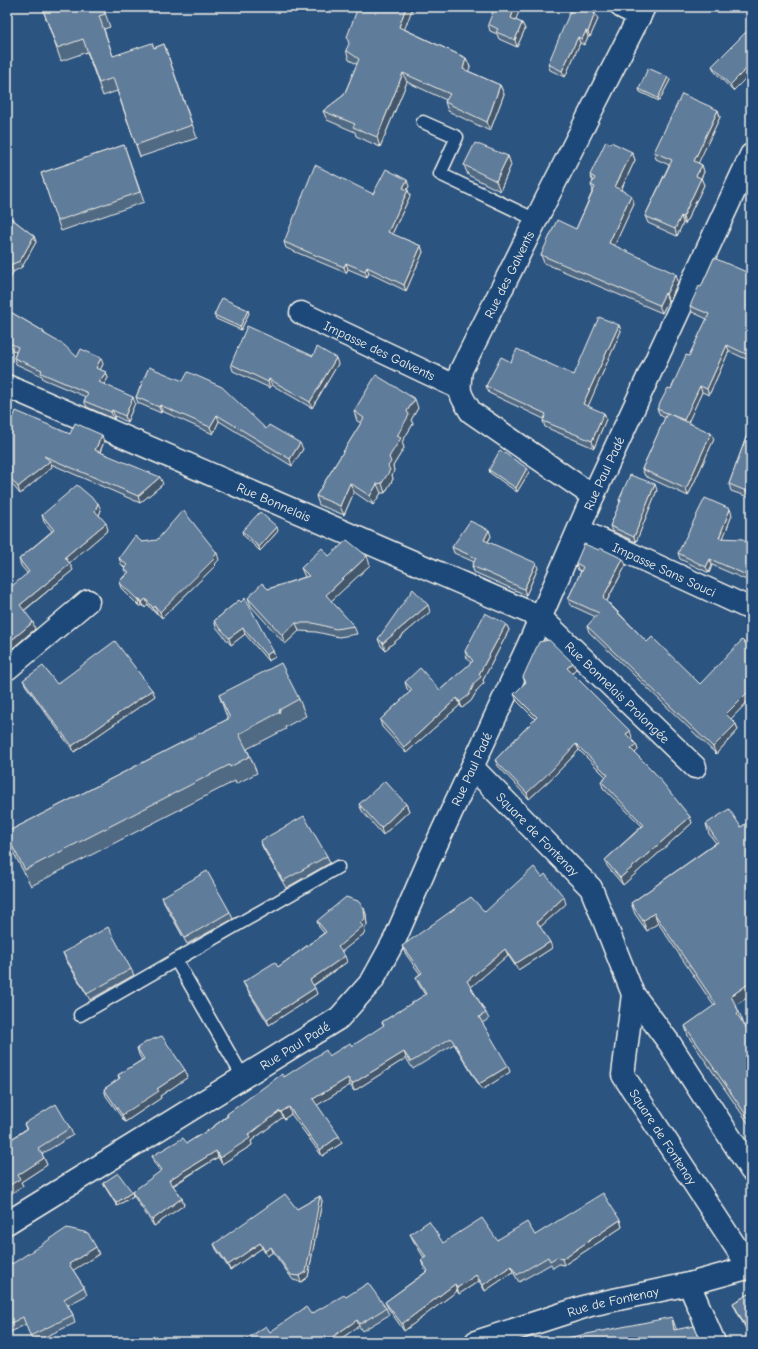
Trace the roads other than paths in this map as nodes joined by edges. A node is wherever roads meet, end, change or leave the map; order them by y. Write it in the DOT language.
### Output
graph roads {
  1 [pos="635,10"];
  2 [pos="423,122"];
  3 [pos="751,155"];
  4 [pos="536,220"];
  5 [pos="301,313"];
  6 [pos="7,386"];
  7 [pos="459,388"];
  8 [pos="593,496"];
  9 [pos="578,530"];
  10 [pos="88,601"];
  11 [pos="751,609"];
  12 [pos="540,617"];
  13 [pos="7,668"];
  14 [pos="696,767"];
  15 [pos="472,768"];
  16 [pos="338,867"];
  17 [pos="176,960"];
  18 [pos="633,994"];
  19 [pos="80,1015"];
  20 [pos="243,1077"];
  21 [pos="751,1170"];
  22 [pos="7,1223"];
  23 [pos="750,1267"];
  24 [pos="689,1284"];
  25 [pos="476,1342"];
  26 [pos="714,1342"];
  1 -- 4 [label="street, Rue des Galvents"];
  2 -- 4 [label="lane"];
  3 -- 8 [label="street, Rue Paul Padé"];
  4 -- 7 [label="street, Rue des Galvents"];
  5 -- 7 [label="street, Impasse des Galvents"];
  6 -- 12 [label="street, Rue Bonnelais"];
  7 -- 8 [label="street"];
  8 -- 9 [label="street, Rue Paul Padé"];
  9 -- 11 [label="street, Impasse Sans Souci"];
  9 -- 12 [label="street, Rue Paul Padé"];
  10 -- 13 [label="street"];
  12 -- 14 [label="street, Rue Bonnelais Prolongée"];
  12 -- 15 [label="street, Rue Paul Padé"];
  15 -- 18 [label="street, Square de Fontenay"];
  15 -- 20 [label="street, Rue Paul Padé"];
  16 -- 17 [label="lane"];
  17 -- 19 [label="lane"];
  17 -- 20 [label="lane"];
  18 -- 21 [label="street, Square de Fontenay"];
  18 -- 23 [label="street, Square de Fontenay"];
  20 -- 22 [label="street, Rue Paul Padé"];
  23 -- 24 [label="street, Rue de Fontenay"];
  24 -- 25 [label="street, Rue de Fontenay"];
  24 -- 26 [label="street"];
}
